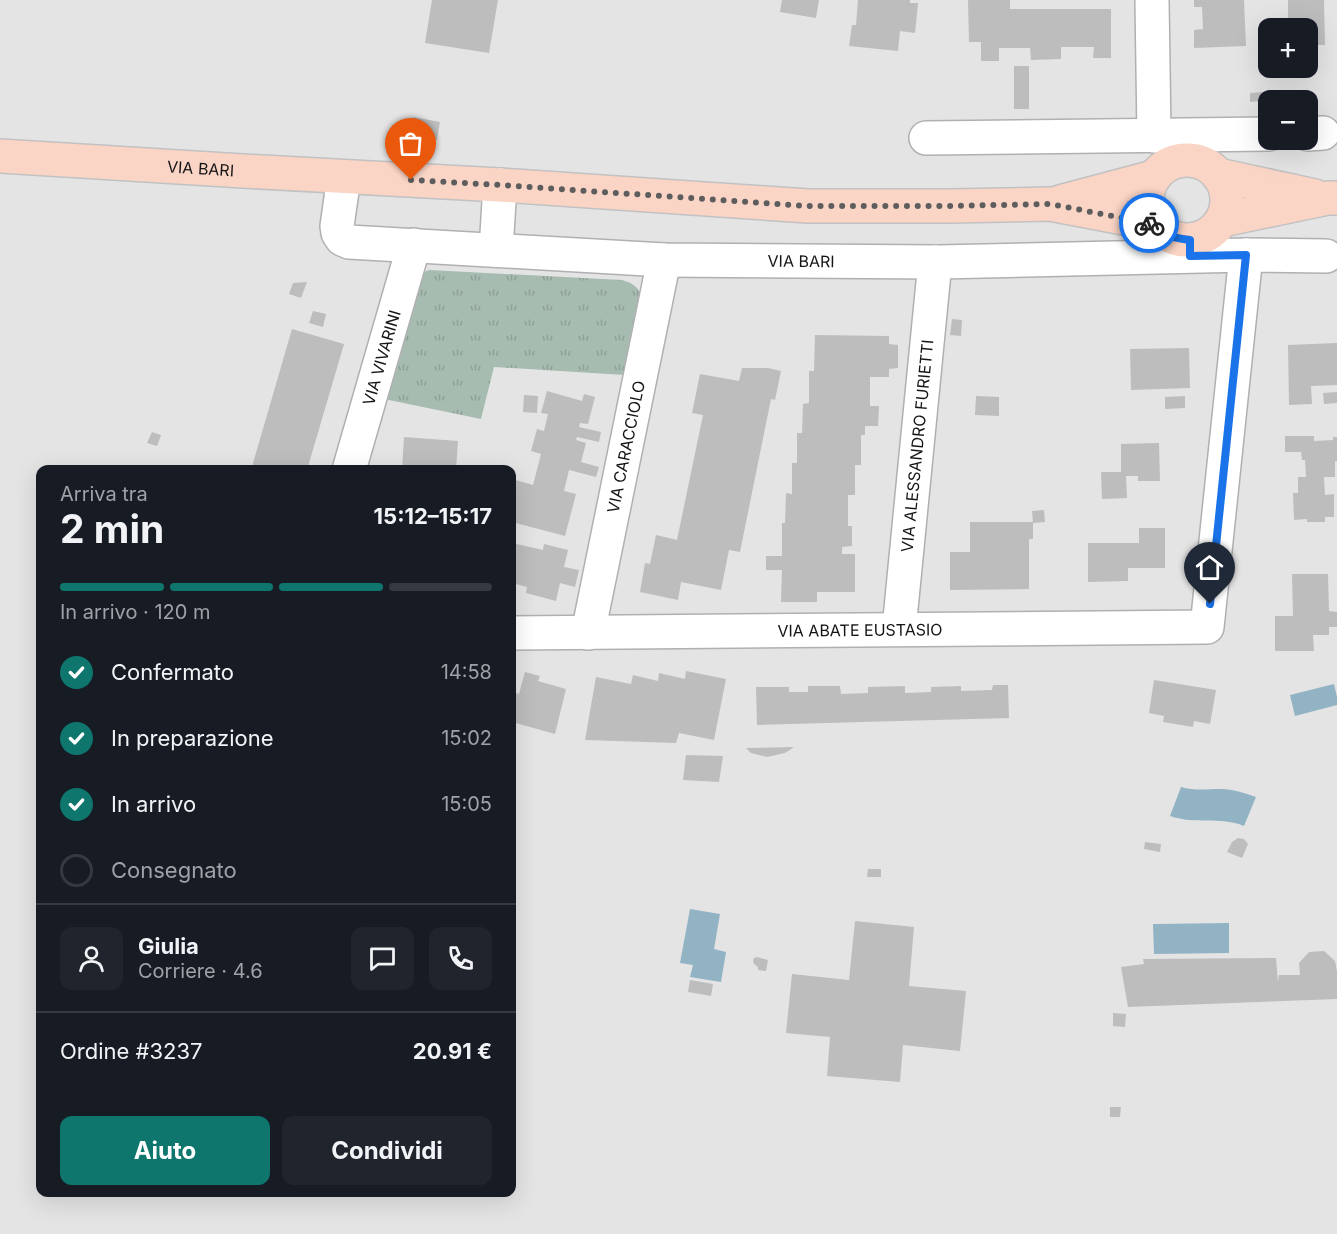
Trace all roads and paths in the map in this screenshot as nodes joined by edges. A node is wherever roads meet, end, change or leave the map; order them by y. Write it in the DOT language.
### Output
graph roads {
  1 [pos="1152,0"];
  2 [pos="1154,136"];
  3 [pos="1258,136"];
  4 [pos="926,138"];
  5 [pos="1186,148"];
  6 [pos="0,156"];
  7 [pos="1218,175"];
  8 [pos="344,177"];
  9 [pos="1154,177"];
  10 [pos="500,185"];
  11 [pos="1332,198"];
  12 [pos="1050,204"];
  13 [pos="1222,220"];
  14 [pos="1155,224"];
  15 [pos="414,246"];
  16 [pos="1190,248"];
  17 [pos="496,250"];
  18 [pos="1246,255"];
  19 [pos="1326,256"];
  20 [pos="664,260"];
  21 [pos="935,262"];
  22 [pos="350,465"];
  23 [pos="899,629"];
  24 [pos="516,633"];
  25 [pos="588,633"];
  1 -- 2 [label="street"];
  2 -- 4 [label="street, VIA BARI"];
  2 -- 5 [label="street, VIA BARI"];
  3 -- 5 [label="street, VIA BARI"];
  5 -- 7 [label="main road, VIA BARI"];
  5 -- 9 [label="main road, VIA BARI"];
  6 -- 8 [label="main road, VIA BARI"];
  7 -- 11 [label="main road, VIA BARI"];
  7 -- 13 [label="main road"];
  8 -- 10 [label="main road, VIA BARI"];
  8 -- 15 [label="street, VIA BARI"];
  9 -- 12 [label="main road, VIA BARI"];
  9 -- 14 [label="main road"];
  10 -- 12 [label="main road, VIA BARI"];
  10 -- 17 [label="street"];
  11 -- 13 [label="main road, VIA BARI"];
  12 -- 14 [label="main road, VIA BARI"];
  13 -- 16 [label="main road, VIA BARI"];
  14 -- 16 [label="main road, VIA BARI"];
  15 -- 17 [label="street, VIA BARI"];
  15 -- 22 [label="street, VIA VIVARINI"];
  16 -- 18 [label="street, VIA BARI"];
  16 -- 21 [label="street, VIA BARI"];
  17 -- 20 [label="street, VIA BARI"];
  18 -- 19 [label="street, VIA BARI"];
  18 -- 23 [label="street, VIA ABATE EUSTASIO"];
  20 -- 21 [label="street, VIA BARI"];
  20 -- 25 [label="street, VIA CARACCIOLO"];
  21 -- 23 [label="street, VIA ALESSANDRO FURIETTI"];
  23 -- 25 [label="street, VIA ABATE EUSTASIO"];
  24 -- 25 [label="street, VIA ABATE EUSTASIO"];
}
